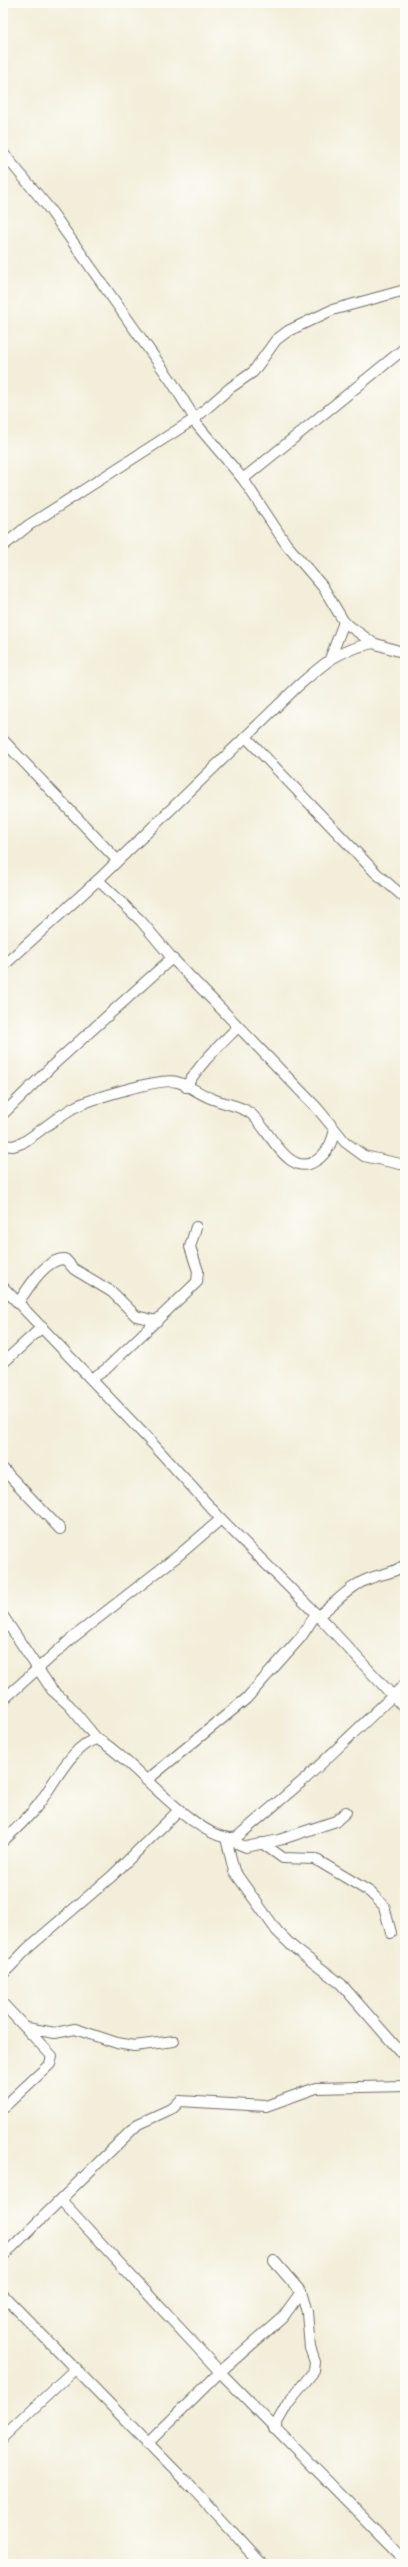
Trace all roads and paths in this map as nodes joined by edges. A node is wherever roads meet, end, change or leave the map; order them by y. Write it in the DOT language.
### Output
graph roads {
  1 [pos="3,153"];
  2 [pos="405,290"];
  3 [pos="405,348"];
  4 [pos="194,420"];
  5 [pos="243,479"];
  6 [pos="3,546"];
  7 [pos="344,622"];
  8 [pos="373,643"];
  9 [pos="405,652"];
  10 [pos="330,659"];
  11 [pos="246,737"];
  12 [pos="3,740"];
  13 [pos="117,860"];
  14 [pos="98,880"];
  15 [pos="405,898"];
  16 [pos="172,958"];
  17 [pos="3,966"];
  18 [pos="238,1027"];
  19 [pos="186,1087"];
  20 [pos="3,1114"];
  21 [pos="335,1130"];
  22 [pos="3,1145"];
  23 [pos="405,1165"];
  24 [pos="196,1227"];
  25 [pos="3,1287"];
  26 [pos="18,1303"];
  27 [pos="157,1321"];
  28 [pos="42,1327"];
  29 [pos="3,1363"];
  30 [pos="91,1379"];
  31 [pos="3,1469"];
  32 [pos="221,1520"];
  33 [pos="60,1529"];
  34 [pos="405,1565"];
  35 [pos="317,1615"];
  36 [pos="3,1616"];
  37 [pos="37,1670"];
  38 [pos="405,1684"];
  39 [pos="392,1696"];
  40 [pos="3,1700"];
  41 [pos="405,1710"];
  42 [pos="97,1739"];
  43 [pos="147,1780"];
  44 [pos="179,1810"];
  45 [pos="346,1812"];
  46 [pos="228,1839"];
  47 [pos="3,1841"];
  48 [pos="262,1843"];
  49 [pos="391,1933"];
  50 [pos="3,1974"];
  51 [pos="3,2004"];
  52 [pos="26,2028"];
  53 [pos="174,2041"];
  54 [pos="405,2057"];
  55 [pos="405,2086"];
  56 [pos="5,2106"];
  57 [pos="61,2200"];
  58 [pos="3,2256"];
  59 [pos="274,2261"];
  60 [pos="301,2292"];
  61 [pos="3,2295"];
  62 [pos="76,2368"];
  63 [pos="220,2372"];
  64 [pos="274,2428"];
  65 [pos="3,2437"];
  66 [pos="147,2444"];
  67 [pos="405,2560"];
  68 [pos="262,2564"];
  1 -- 4 [label="street"];
  2 -- 4 [label="street"];
  3 -- 5 [label="street"];
  4 -- 5 [label="street"];
  4 -- 6 [label="street"];
  5 -- 7 [label="street"];
  7 -- 8 [label="street"];
  7 -- 10 [label="street"];
  8 -- 9 [label="street"];
  8 -- 10 [label="street"];
  10 -- 11 [label="street"];
  11 -- 13 [label="street"];
  11 -- 15 [label="street"];
  12 -- 13 [label="street"];
  13 -- 14 [label="street"];
  14 -- 16 [label="street"];
  14 -- 17 [label="street"];
  16 -- 18 [label="street"];
  16 -- 20 [label="street"];
  18 -- 19 [label="street"];
  18 -- 21 [label="street"];
  19 -- 21 [label="street"];
  19 -- 22 [label="street"];
  21 -- 23 [label="street"];
  24 -- 27 [label="street"];
  25 -- 26 [label="street"];
  26 -- 27 [label="street"];
  26 -- 28 [label="street"];
  27 -- 30 [label="street"];
  28 -- 29 [label="street"];
  28 -- 30 [label="street"];
  30 -- 32 [label="street"];
  31 -- 33 [label="street"];
  32 -- 35 [label="street"];
  32 -- 37 [label="street"];
  34 -- 35 [label="street"];
  35 -- 39 [label="street"];
  35 -- 43 [label="street"];
  36 -- 37 [label="street"];
  37 -- 40 [label="street"];
  37 -- 42 [label="street"];
  38 -- 39 [label="street"];
  39 -- 41 [label="street"];
  39 -- 46 [label="street"];
  42 -- 43 [label="street"];
  42 -- 47 [label="street"];
  43 -- 44 [label="street"];
  44 -- 46 [label="street"];
  44 -- 50 [label="street"];
  45 -- 48 [label="street"];
  46 -- 48 [label="street"];
  46 -- 54 [label="street"];
  48 -- 49 [label="street"];
  51 -- 52 [label="street"];
  52 -- 53 [label="street"];
  52 -- 56 [label="street"];
  55 -- 57 [label="street"];
  57 -- 58 [label="street"];
  57 -- 63 [label="street"];
  59 -- 60 [label="street"];
  60 -- 63 [label="street"];
  60 -- 64 [label="street"];
  61 -- 62 [label="street"];
  62 -- 65 [label="street"];
  62 -- 66 [label="street"];
  63 -- 64 [label="street"];
  63 -- 66 [label="street"];
  64 -- 67 [label="street"];
  66 -- 68 [label="street"];
}
